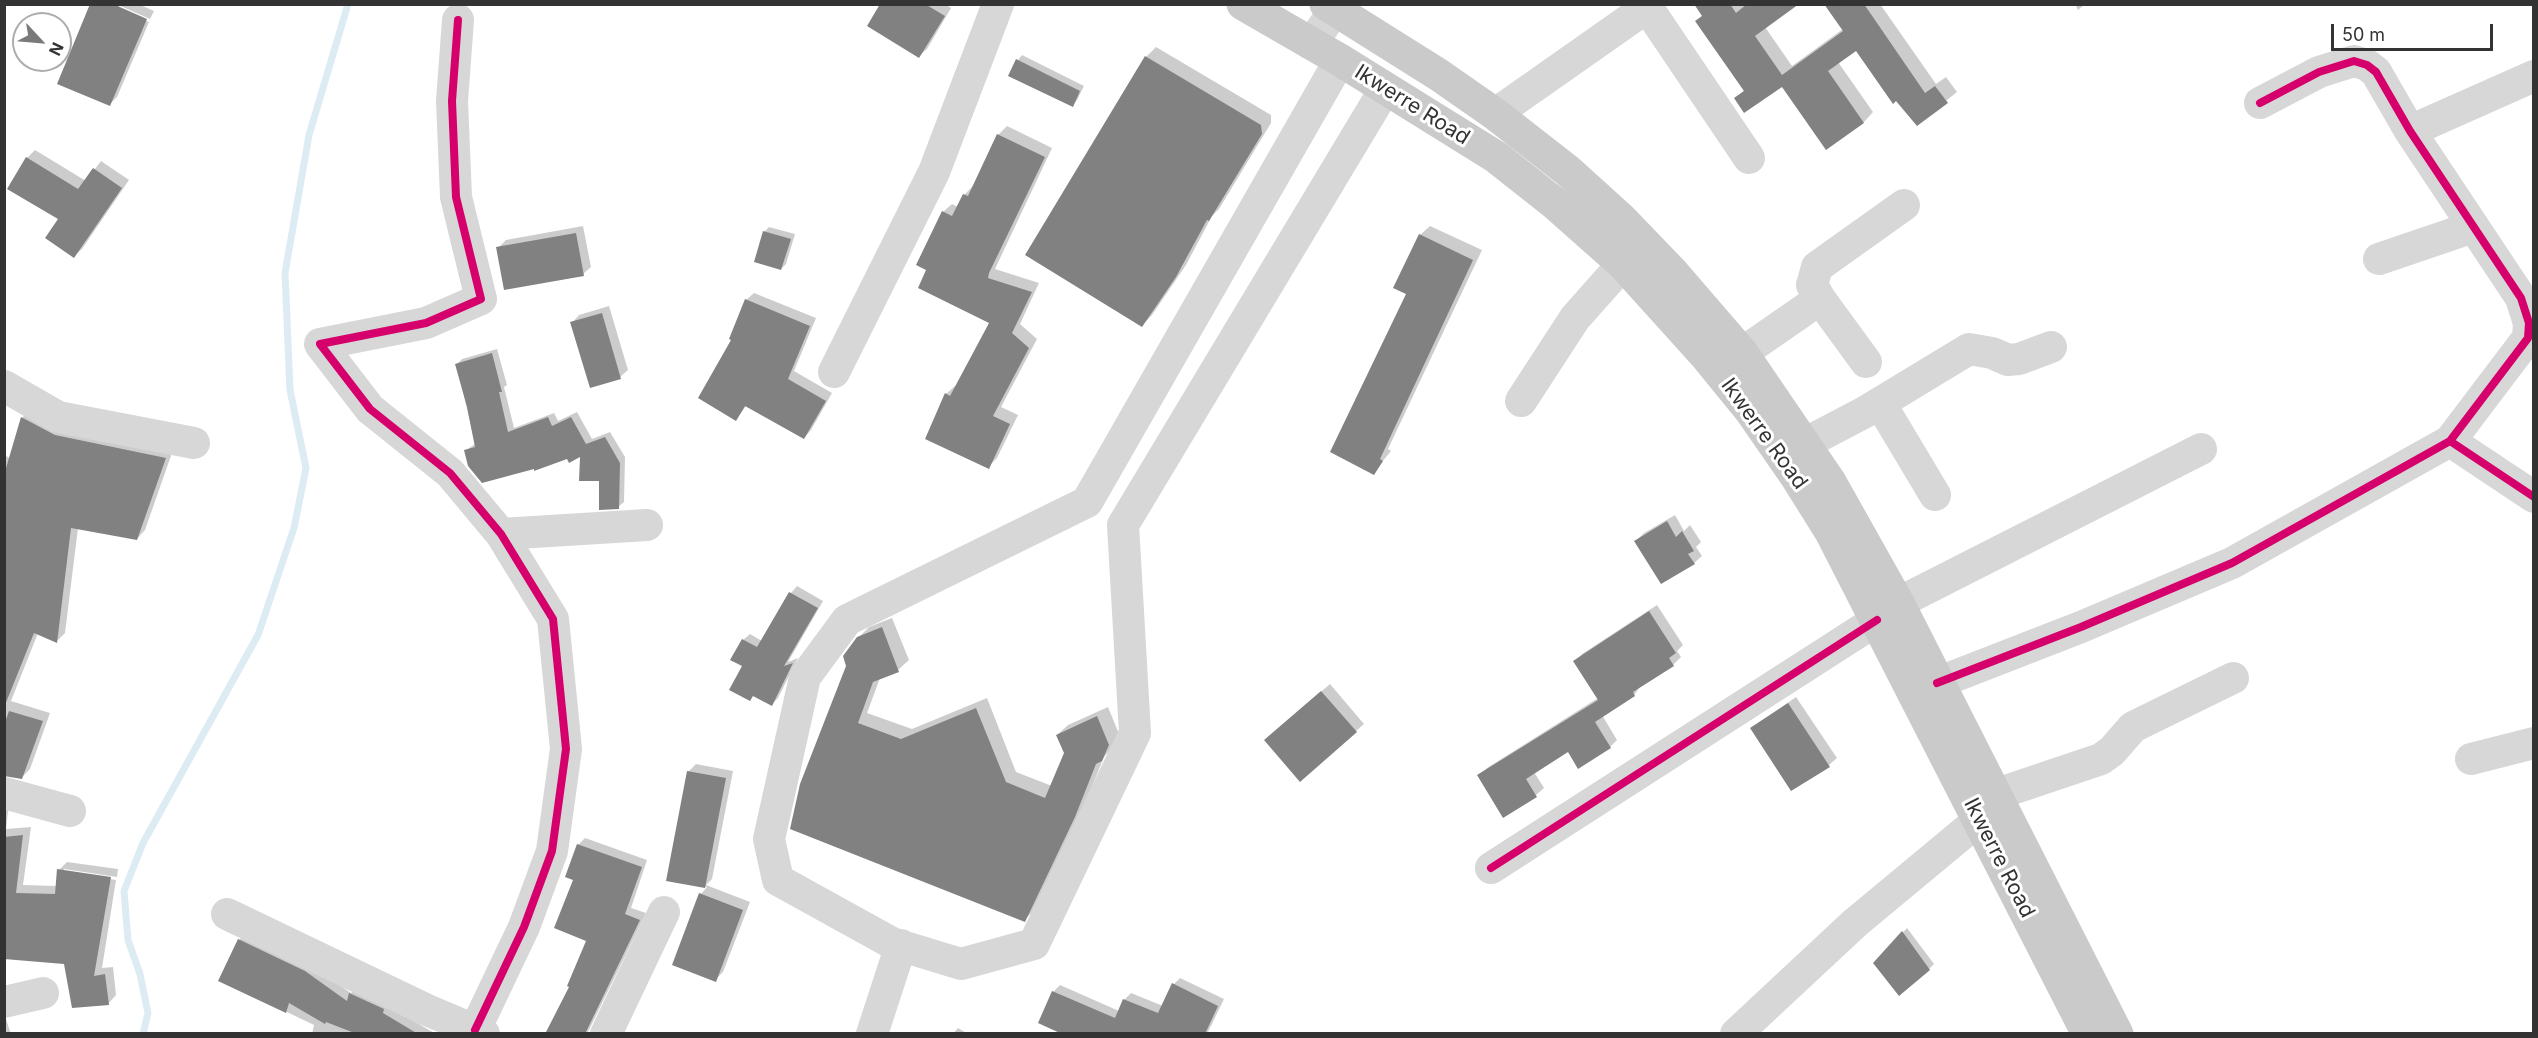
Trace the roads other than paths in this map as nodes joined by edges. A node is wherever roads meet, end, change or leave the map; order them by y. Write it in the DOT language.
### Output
graph roads {
  1 [pos="998,4"];
  2 [pos="1243,4"];
  3 [pos="1335,6"];
  4 [pos="1646,6"];
  5 [pos="458,20"];
  6 [pos="1311,44"];
  7 [pos="1340,60"];
  8 [pos="2534,76"];
  9 [pos="1385,89"];
  10 [pos="2260,104"];
  11 [pos="1495,114"];
  12 [pos="2410,131"];
  13 [pos="1749,158"];
  14 [pos="1904,205"];
  15 [pos="2474,227"];
  16 [pos="2379,259"];
  17 [pos="1623,264"];
  18 [pos="1820,299"];
  19 [pos="2530,312"];
  20 [pos="2051,347"];
  21 [pos="1742,353"];
  22 [pos="1866,362"];
  23 [pos="834,372"];
  24 [pos="4,386"];
  25 [pos="1521,401"];
  26 [pos="1880,403"];
  27 [pos="2450,441"];
  28 [pos="194,443"];
  29 [pos="1804,444"];
  30 [pos="2201,449"];
  31 [pos="1935,495"];
  32 [pos="2534,497"];
  33 [pos="647,525"];
  34 [pos="501,534"];
  35 [pos="1887,612"];
  36 [pos="2233,678"];
  37 [pos="1937,683"];
  38 [pos="2534,743"];
  39 [pos="2471,759"];
  40 [pos="4,793"];
  41 [pos="1986,807"];
  42 [pos="70,811"];
  43 [pos="1491,868"];
  44 [pos="664,912"];
  45 [pos="227,914"];
  46 [pos="901,945"];
  47 [pos="43,993"];
  48 [pos="4,1002"];
  49 [pos="480,1032"];
  50 [pos="606,1034"];
  51 [pos="872,1034"];
  52 [pos="1736,1034"];
  53 [pos="2088,1034"];
  54 [pos="2117,1034"];
  1 -- 23 [label="street"];
  2 -- 6 [label="main road, Ikwerre Road"];
  3 -- 6 [label="street"];
  3 -- 11 [label="main road"];
  4 -- 11 [label="street"];
  4 -- 13 [label="street"];
  5 -- 34 [label="street"];
  6 -- 7 [label="main road, Ikwerre Road"];
  7 -- 9 [label="main road, Ikwerre Road"];
  7 -- 46 [label="street"];
  8 -- 12 [label="street"];
  9 -- 17 [label="main road, Ikwerre Road"];
  9 -- 46 [label="street"];
  10 -- 12 [label="street"];
  11 -- 21 [label="main road"];
  12 -- 15 [label="street"];
  14 -- 18 [label="street"];
  15 -- 16 [label="street"];
  15 -- 19 [label="street"];
  17 -- 25 [label="street"];
  17 -- 35 [label="main road, Ikwerre Road"];
  18 -- 21 [label="street"];
  18 -- 22 [label="street"];
  19 -- 27 [label="street"];
  20 -- 26 [label="street"];
  21 -- 29 [label="main road"];
  24 -- 28 [label="street"];
  26 -- 29 [label="street"];
  26 -- 31 [label="street"];
  27 -- 32 [label="street"];
  27 -- 37 [label="street"];
  29 -- 35 [label="main road"];
  30 -- 35 [label="street"];
  33 -- 34 [label="street"];
  34 -- 49 [label="street"];
  35 -- 37 [label="main road"];
  35 -- 41 [label="main road, Ikwerre Road"];
  35 -- 43 [label="street"];
  36 -- 41 [label="street"];
  37 -- 41 [label="main road"];
  38 -- 39 [label="street"];
  40 -- 42 [label="street"];
  41 -- 52 [label="street"];
  41 -- 53 [label="main road, Ikwerre Road"];
  41 -- 54 [label="main road"];
  44 -- 50 [label="street"];
  45 -- 49 [label="street"];
  46 -- 51 [label="street"];
  47 -- 48 [label="street"];
}
